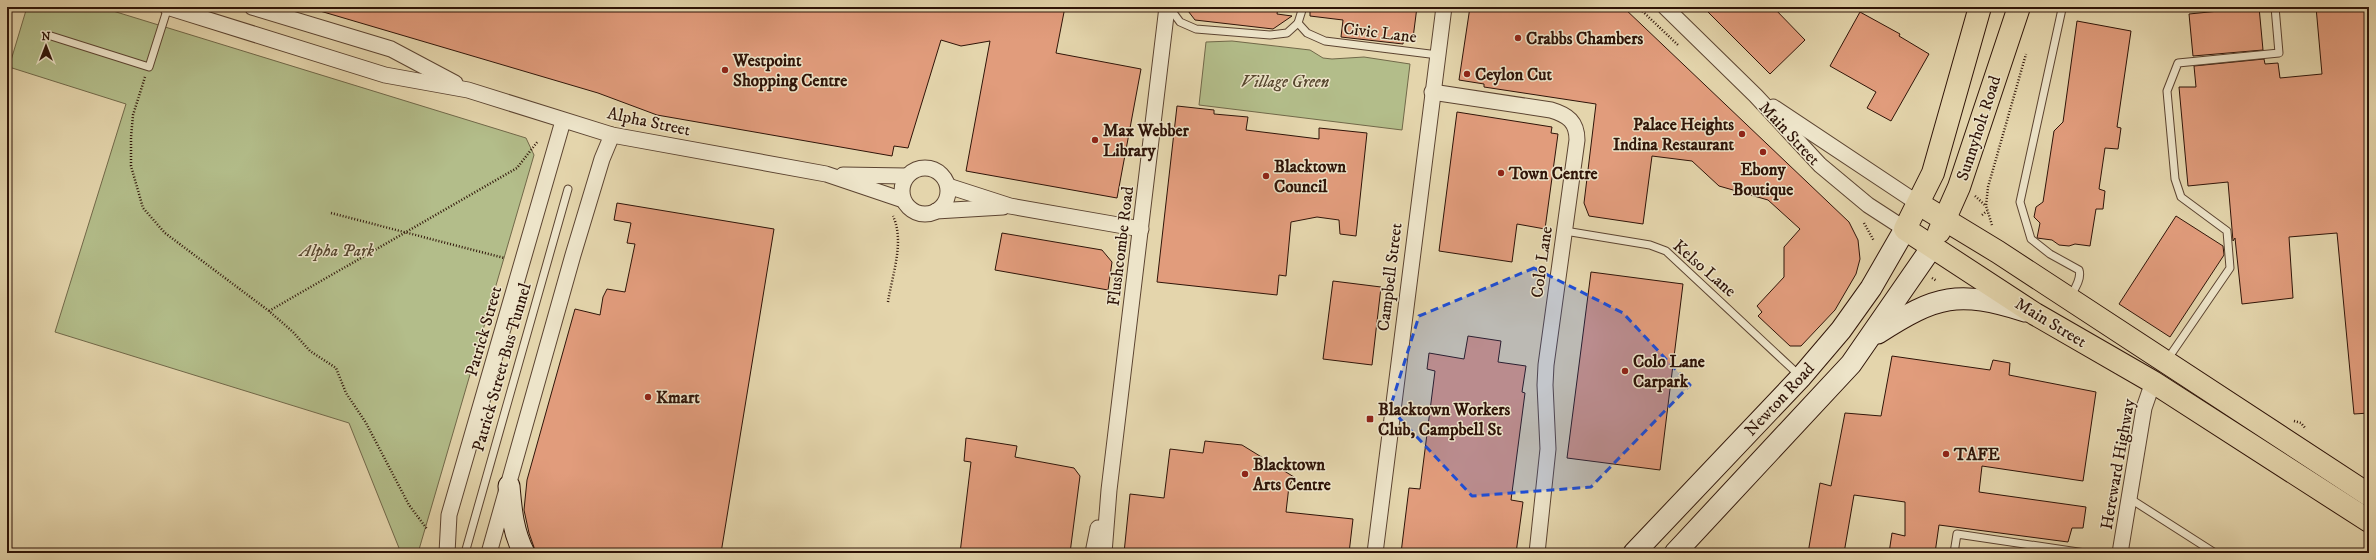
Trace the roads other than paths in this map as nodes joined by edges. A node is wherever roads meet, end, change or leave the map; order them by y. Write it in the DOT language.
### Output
graph roads {
  1 [pos="167,7"];
  2 [pos="252,7"];
  3 [pos="1168,7"];
  4 [pos="1303,7"];
  5 [pos="1444,7"];
  6 [pos="1664,7"];
  7 [pos="1980,7"];
  8 [pos="2019,7"];
  9 [pos="2058,7"];
  10 [pos="2275,7"];
  11 [pos="1298,23"];
  12 [pos="51,36"];
  13 [pos="1438,55"];
  14 [pos="468,90"];
  15 [pos="1432,92"];
  16 [pos="1756,96"];
  17 [pos="563,121"];
  18 [pos="612,135"];
  19 [pos="826,174"];
  20 [pos="906,176"];
  21 [pos="948,186"];
  22 [pos="568,189"];
  23 [pos="903,200"];
  24 [pos="1919,204"];
  25 [pos="1010,206"];
  26 [pos="936,211"];
  27 [pos="1946,219"];
  28 [pos="1141,229"];
  29 [pos="1905,229"];
  30 [pos="1565,231"];
  31 [pos="1932,246"];
  32 [pos="2069,298"];
  33 [pos="2035,314"];
  34 [pos="1871,338"];
  35 [pos="2165,362"];
  36 [pos="1801,377"];
  37 [pos="2153,382"];
  38 [pos="1717,464"];
  39 [pos="1738,485"];
  40 [pos="508,486"];
  41 [pos="1109,490"];
  42 [pos="2369,495"];
  43 [pos="2128,498"];
  44 [pos="2369,520"];
  45 [pos="447,553"];
  46 [pos="465,553"];
  47 [pos="489,553"];
  48 [pos="524,553"];
  49 [pos="1093,553"];
  50 [pos="1104,553"];
  51 [pos="1375,553"];
  52 [pos="1537,553"];
  53 [pos="1634,553"];
  54 [pos="1675,553"];
  55 [pos="1954,553"];
  56 [pos="2085,553"];
  57 [pos="2120,553"];
  58 [pos="2215,553"];
  1 -- 12 [label="lane"];
  1 -- 14 [label="street, Alpha Street"];
  2 -- 14 [label="street, Alpha Street"];
  3 -- 11 [label="lane"];
  3 -- 28 [label="street, Flushcombe Road"];
  4 -- 11 [label="lane"];
  5 -- 13 [label="street, Campbell Street"];
  6 -- 16 [label="street, Main Street"];
  7 -- 24 [label="main road, Sunnyholt Road"];
  8 -- 27 [label="main road, Sunnyholt Road"];
  9 -- 32 [label="lane"];
  10 -- 35 [label="lane"];
  11 -- 13 [label="lane, Civic Lane"];
  13 -- 15 [label="street, Campbell Street"];
  14 -- 17 [label="street, Alpha Street"];
  15 -- 30 [label="street, Colo Lane"];
  15 -- 51 [label="street, Campbell Street"];
  16 -- 24 [label="street, Main Street"];
  16 -- 29 [label="street, Main Street"];
  17 -- 18 [label="street, Alpha Street"];
  17 -- 45 [label="street, Patrick Street"];
  18 -- 19 [label="street, Alpha Street"];
  18 -- 40 [label="street"];
  19 -- 20 [label="street, Alpha Street"];
  19 -- 23 [label="street, Alpha Street"];
  20 -- 21 [label="street"];
  20 -- 23 [label="street"];
  21 -- 25 [label="street"];
  21 -- 26 [label="street"];
  22 -- 46 [label="lane, Patrick Street Bus Tunnel"];
  23 -- 26 [label="street"];
  24 -- 27 [label="main road, Main Street"];
  24 -- 29 [label="main road, Sunnyholt Road"];
  25 -- 26 [label="street"];
  25 -- 28 [label="street"];
  27 -- 31 [label="main road, Sunnyholt Road"];
  27 -- 32 [label="main road, Main Street"];
  28 -- 41 [label="street, Flushcombe Road"];
  29 -- 31 [label="main road, Main Street"];
  29 -- 36 [label="main road, Newton Road"];
  30 -- 36 [label="lane, Kelso Lane"];
  30 -- 52 [label="street, Colo Lane"];
  31 -- 33 [label="main road, Main Street"];
  31 -- 34 [label="main road, Newton Road"];
  32 -- 35 [label="main road, Main Street"];
  33 -- 34 [label="main road"];
  33 -- 37 [label="main road, Main Street"];
  34 -- 39 [label="main road, Newton Road"];
  35 -- 42 [label="main road, Main Street"];
  36 -- 38 [label="main road, Newton Road"];
  37 -- 43 [label="street, Hereward Highway"];
  37 -- 44 [label="main road, Main Street"];
  38 -- 39 [label="main road"];
  38 -- 53 [label="main road, Newton Road"];
  39 -- 54 [label="main road, Newton Road"];
  40 -- 47 [label="street"];
  40 -- 48 [label="main road"];
  41 -- 49 [label="street, Flushcombe Road"];
  41 -- 50 [label="street, Flushcombe Road"];
  43 -- 57 [label="street, Hereward Highway"];
  43 -- 58 [label="lane"];
  55 -- 56 [label="lane"];
}
